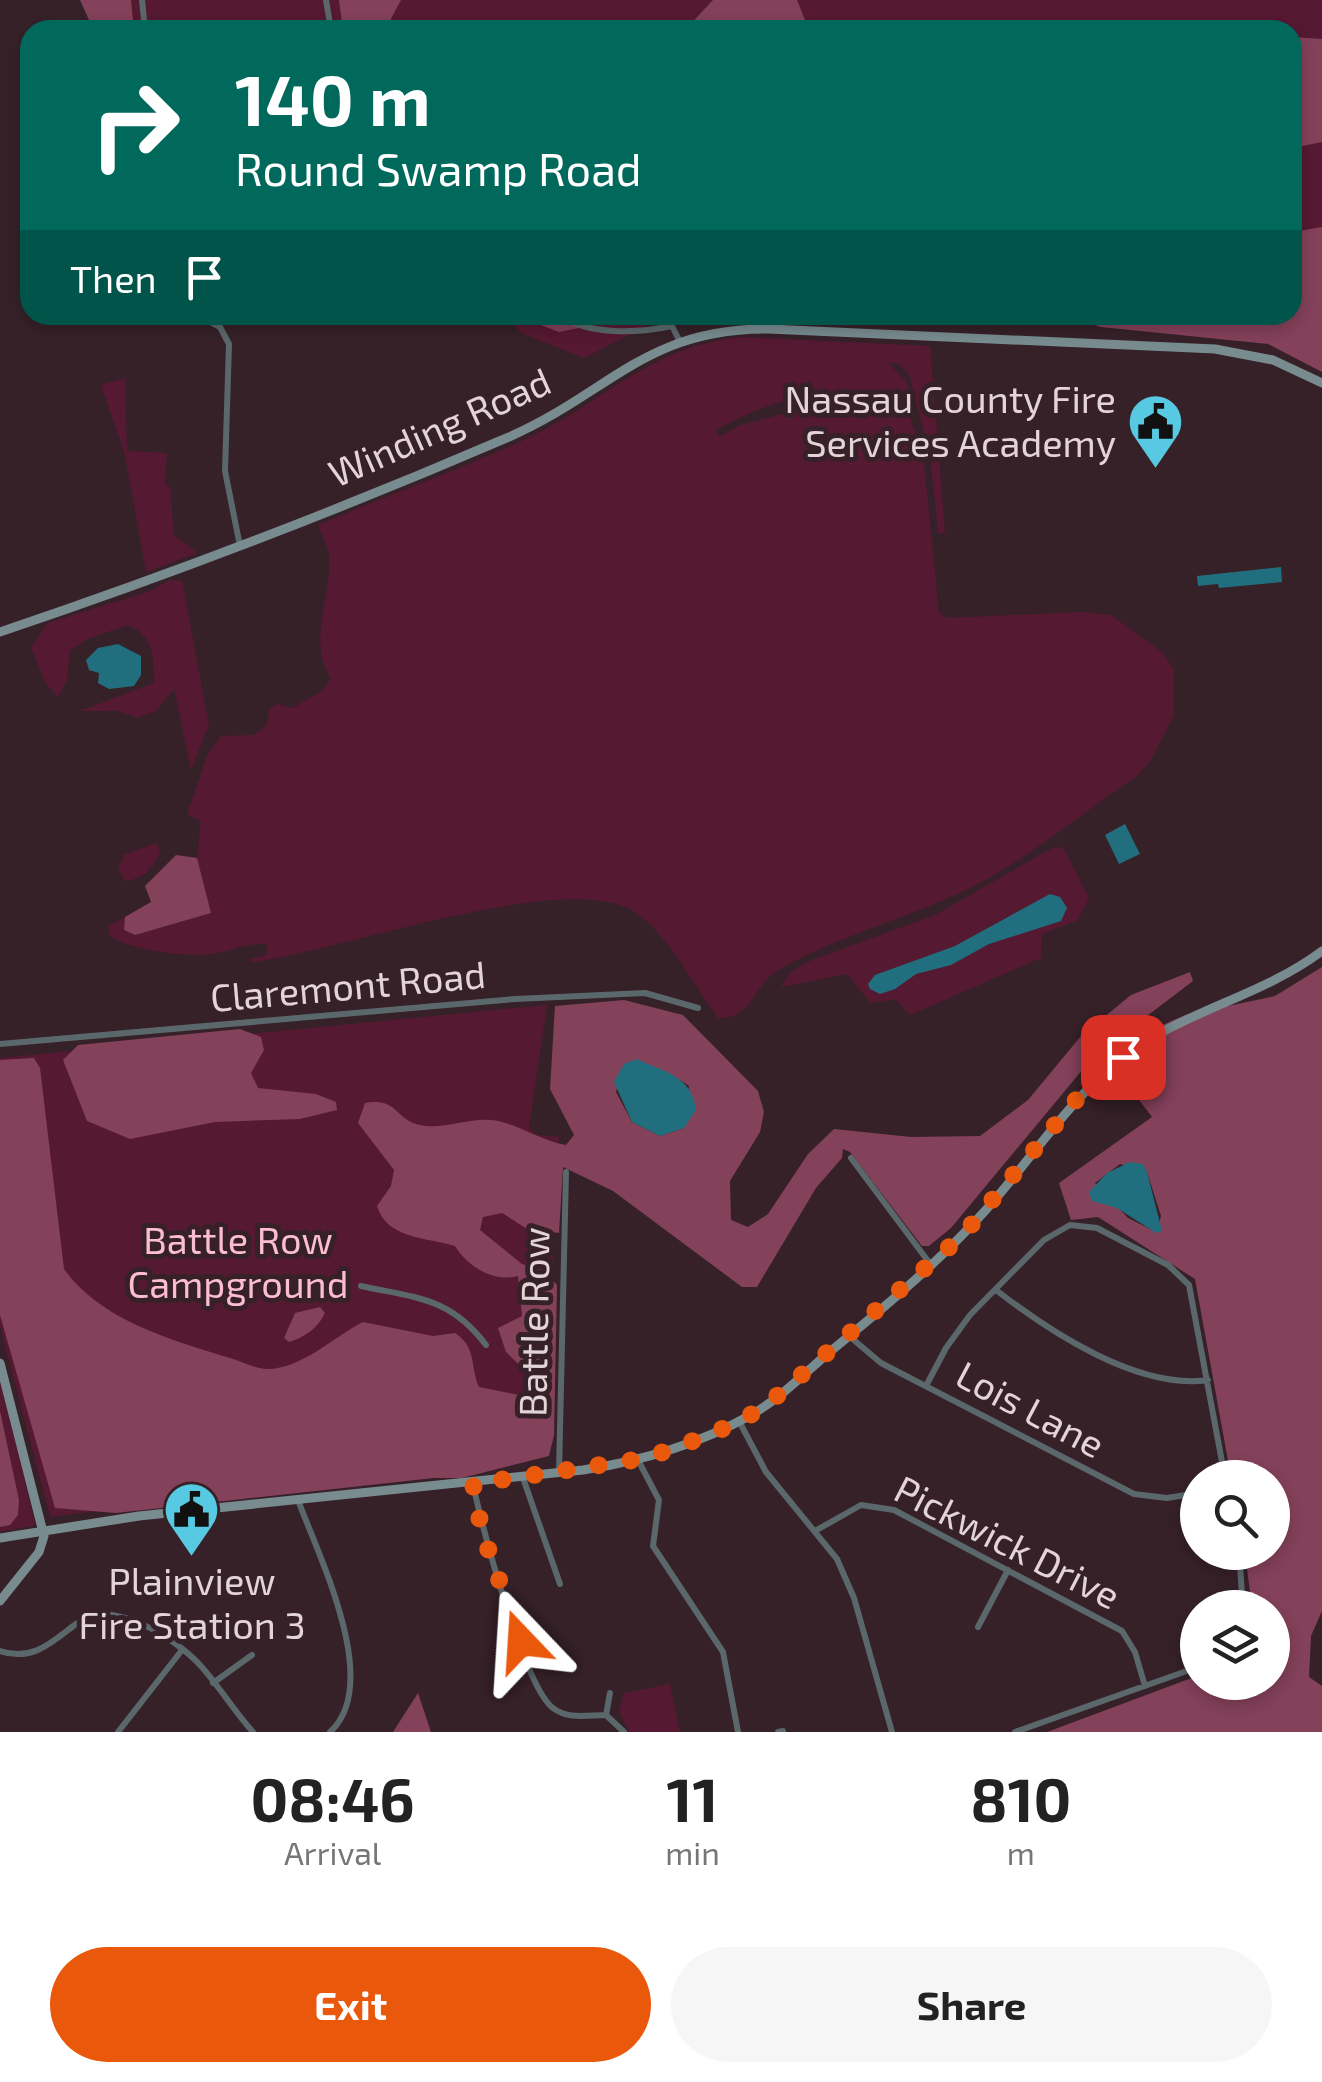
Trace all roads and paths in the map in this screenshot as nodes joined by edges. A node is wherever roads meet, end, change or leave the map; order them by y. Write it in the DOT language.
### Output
graph roads {
  1 [pos="216,325"];
  2 [pos="582,325"];
  3 [pos="679,340"];
  4 [pos="1322,383"];
  5 [pos="240,546"];
  6 [pos="0,632"];
  7 [pos="1322,951"];
  8 [pos="698,1008"];
  9 [pos="0,1044"];
  10 [pos="852,1158"];
  11 [pos="566,1172"];
  12 [pos="930,1265"];
  13 [pos="361,1286"];
  14 [pos="996,1290"];
  15 [pos="849,1336"];
  16 [pos="486,1345"];
  17 [pos="0,1363"];
  18 [pos="1208,1380"];
  19 [pos="926,1386"];
  20 [pos="739,1422"];
  21 [pos="638,1460"];
  22 [pos="1222,1460"];
  23 [pos="558,1473"];
  24 [pos="523,1478"];
  25 [pos="473,1484"];
  26 [pos="1180,1496"];
  27 [pos="298,1500"];
  28 [pos="43,1531"];
  29 [pos="815,1531"];
  30 [pos="0,1538"];
  31 [pos="1008,1570"];
  32 [pos="560,1584"];
  33 [pos="0,1601"];
  34 [pos="978,1627"];
  35 [pos="182,1650"];
  36 [pos="0,1651"];
  37 [pos="252,1655"];
  38 [pos="1180,1673"];
  39 [pos="213,1683"];
  40 [pos="1145,1686"];
  41 [pos="610,1693"];
  42 [pos="606,1714"];
  43 [pos="118,1732"];
  44 [pos="253,1732"];
  45 [pos="330,1732"];
  46 [pos="624,1732"];
  47 [pos="738,1732"];
  48 [pos="892,1732"];
  49 [pos="1015,1732"];
  1 -- 5 [label="street"];
  2 -- 3 [label="street"];
  3 -- 4 [label="main road, Winding Road"];
  3 -- 5 [label="main road, Winding Road"];
  5 -- 6 [label="main road, Winding Road"];
  7 -- 12 [label="main road"];
  8 -- 9 [label="street, Claremont Road"];
  10 -- 12 [label="street"];
  11 -- 23 [label="street, Battle Row"];
  12 -- 15 [label="main road"];
  13 -- 16 [label="street"];
  14 -- 18 [label="street"];
  14 -- 18 [label="street"];
  14 -- 19 [label="street"];
  15 -- 19 [label="street, Lois Lane"];
  15 -- 20 [label="main road"];
  17 -- 28 [label="main road"];
  18 -- 22 [label="street"];
  19 -- 26 [label="street, Lois Lane"];
  20 -- 21 [label="main road"];
  20 -- 29 [label="street"];
  21 -- 23 [label="main road"];
  21 -- 47 [label="street"];
  23 -- 24 [label="main road"];
  24 -- 25 [label="main road"];
  24 -- 32 [label="street"];
  25 -- 27 [label="main road"];
  25 -- 42 [label="street"];
  27 -- 28 [label="main road"];
  27 -- 45 [label="street"];
  28 -- 30 [label="main road"];
  28 -- 33 [label="main road"];
  29 -- 31 [label="street, Pickwick Drive"];
  29 -- 48 [label="street"];
  31 -- 34 [label="street"];
  31 -- 40 [label="street, Pickwick Drive"];
  35 -- 36 [label="street"];
  35 -- 39 [label="street"];
  35 -- 43 [label="street"];
  37 -- 39 [label="street"];
  38 -- 40 [label="street"];
  39 -- 44 [label="street"];
  40 -- 49 [label="street"];
  41 -- 42 [label="street"];
  42 -- 46 [label="street"];
}
